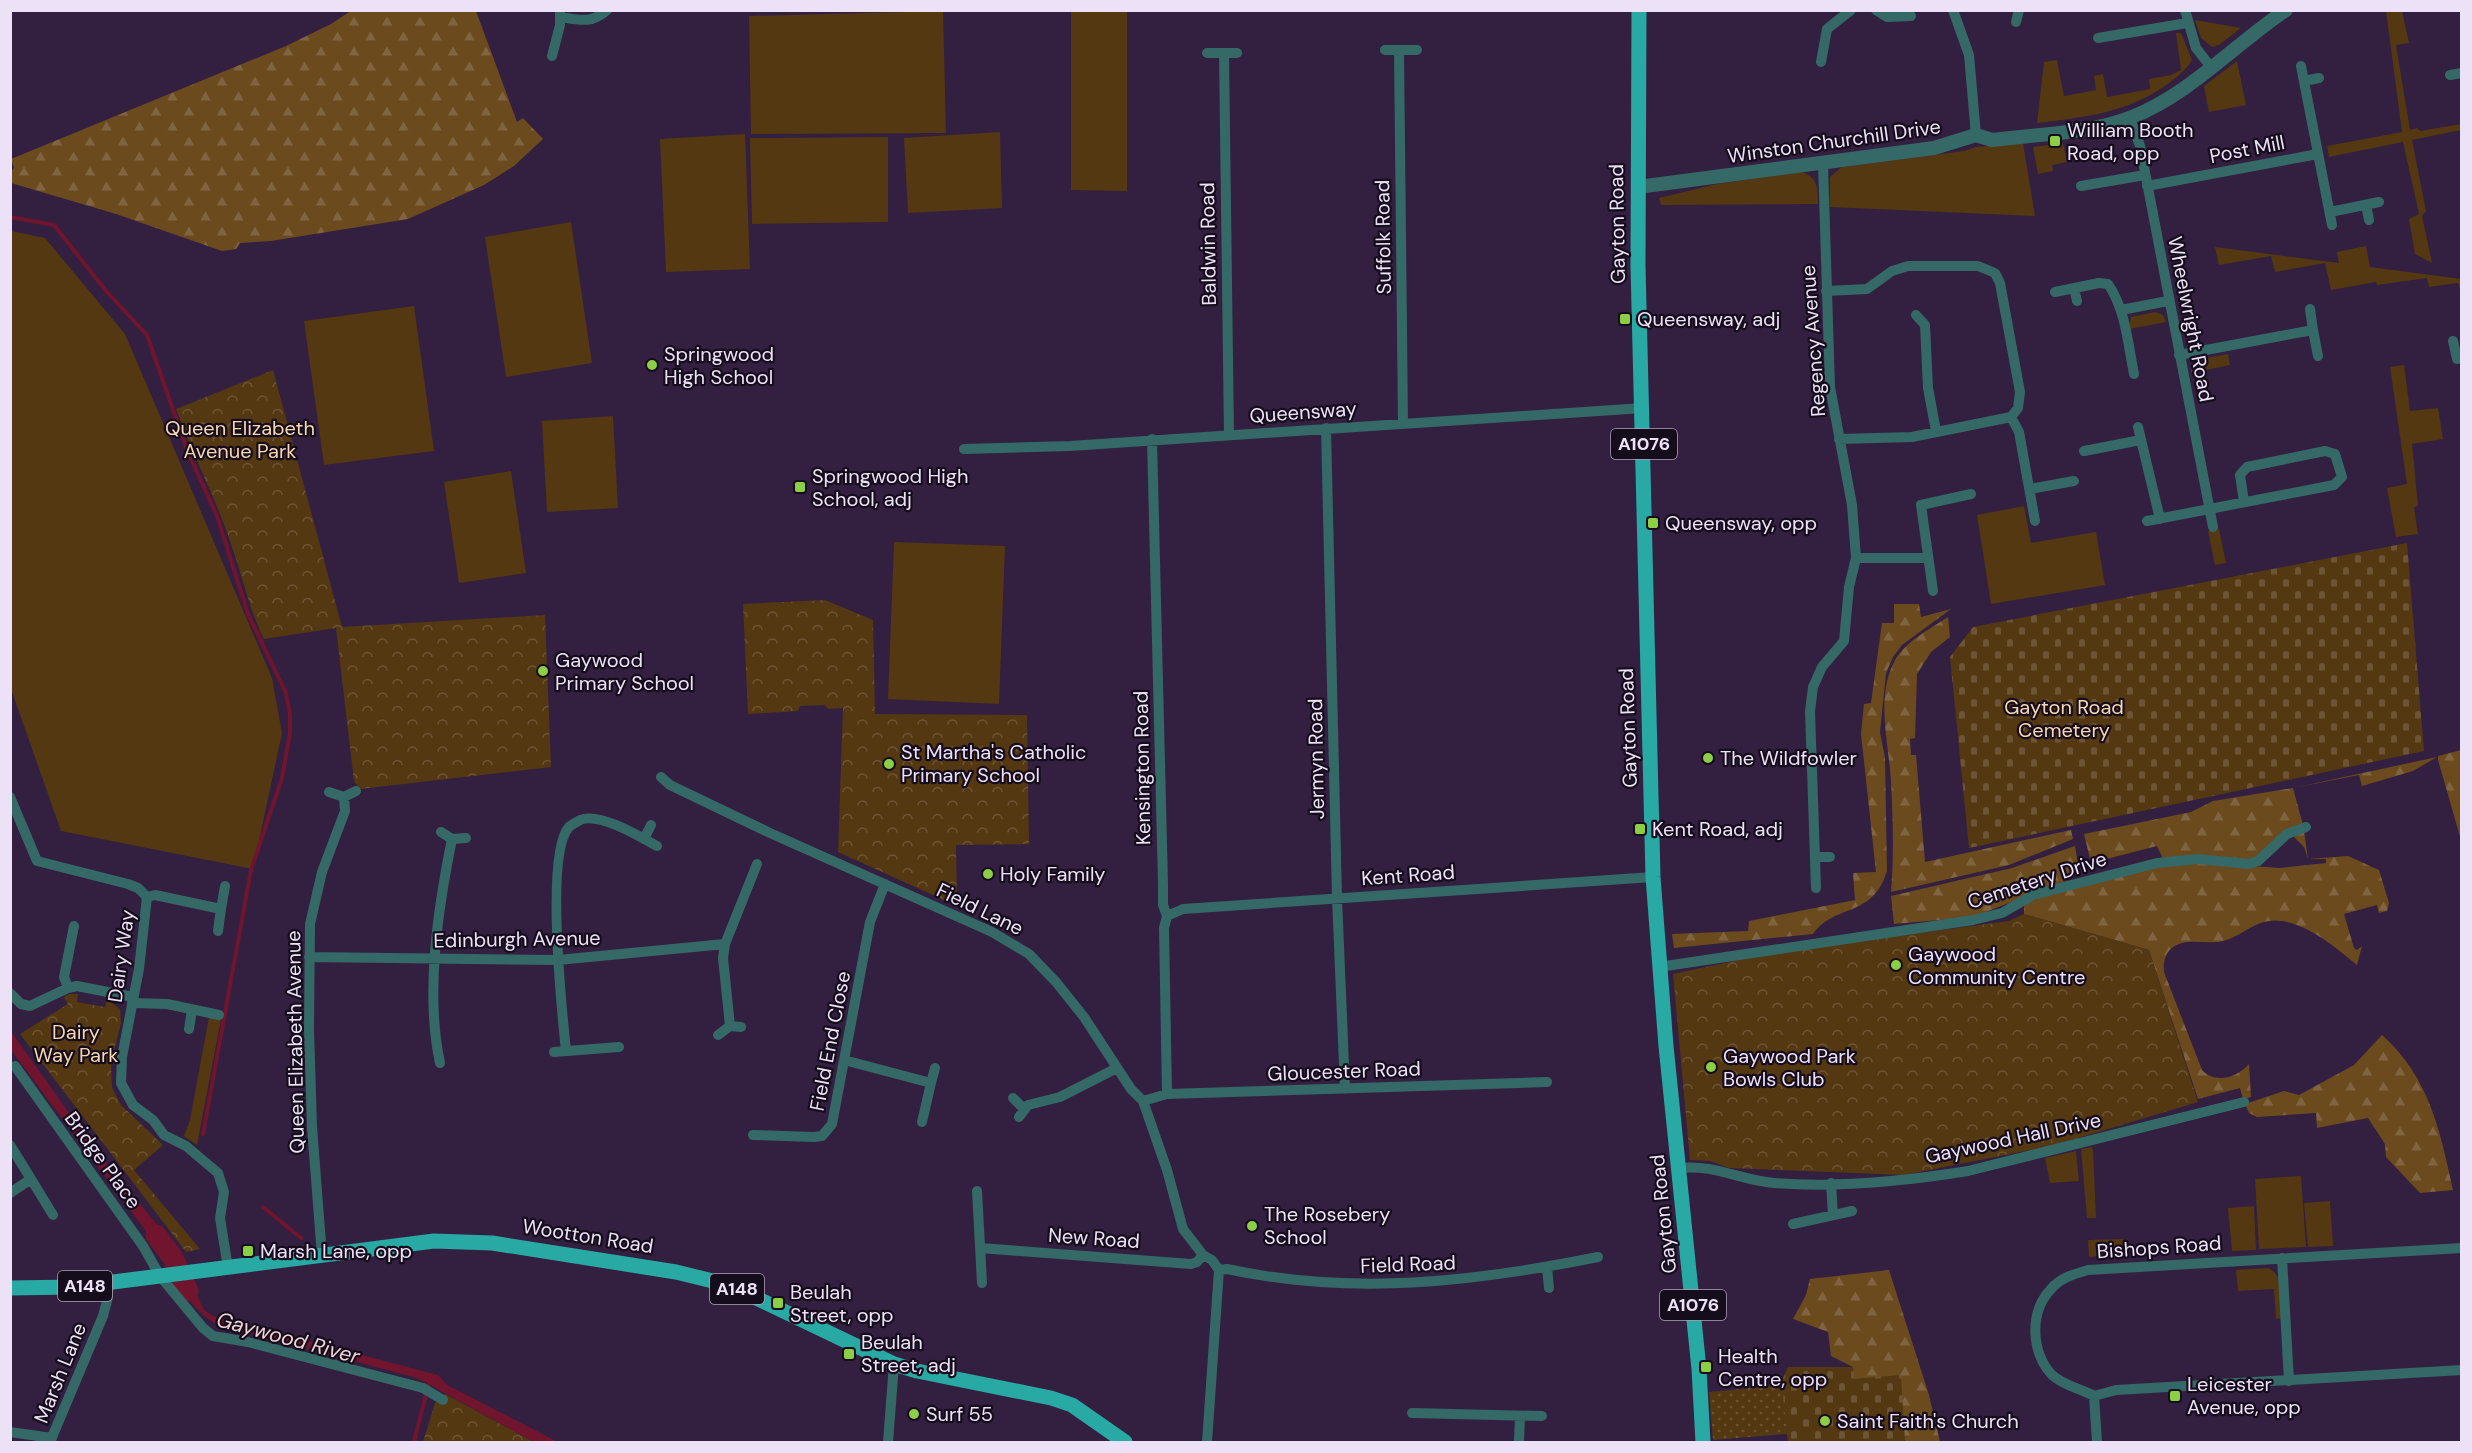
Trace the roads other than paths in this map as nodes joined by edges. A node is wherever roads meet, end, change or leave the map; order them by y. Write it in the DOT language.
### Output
graph roads {
  1 [pos="607,10"];
  2 [pos="1639,10"];
  3 [pos="1851,10"];
  4 [pos="1876,10"];
  5 [pos="2019,10"];
  6 [pos="2185,10"];
  7 [pos="2286,10"];
  8 [pos="1958,13"];
  9 [pos="560,14"];
  10 [pos="1911,16"];
  11 [pos="2016,22"];
  12 [pos="2187,23"];
  13 [pos="2098,38"];
  14 [pos="1385,50"];
  15 [pos="1399,50"];
  16 [pos="1417,50"];
  17 [pos="1207,53"];
  18 [pos="1224,53"];
  19 [pos="1237,53"];
  20 [pos="552,56"];
  21 [pos="1821,63"];
  22 [pos="2301,66"];
  23 [pos="2211,67"];
  24 [pos="2319,78"];
  25 [pos="2304,81"];
  26 [pos="2130,118"];
  27 [pos="1976,135"];
  28 [pos="2318,154"];
  29 [pos="1822,163"];
  30 [pos="2146,181"];
  31 [pos="2081,186"];
  32 [pos="1638,188"];
  33 [pos="2379,202"];
  34 [pos="2366,205"];
  35 [pos="2330,212"];
  36 [pos="2369,220"];
  37 [pos="2332,225"];
  38 [pos="2074,288"];
  39 [pos="1826,291"];
  40 [pos="2055,292"];
  41 [pos="2077,301"];
  42 [pos="2168,301"];
  43 [pos="2310,309"];
  44 [pos="2121,310"];
  45 [pos="1916,315"];
  46 [pos="2313,330"];
  47 [pos="2454,341"];
  48 [pos="2179,355"];
  49 [pos="2318,356"];
  50 [pos="2462,358"];
  51 [pos="2134,374"];
  52 [pos="1643,408"];
  53 [pos="2011,417"];
  54 [pos="1403,424"];
  55 [pos="2138,427"];
  56 [pos="1326,428"];
  57 [pos="1936,431"];
  58 [pos="1229,435"];
  59 [pos="1152,439"];
  60 [pos="1839,439"];
  61 [pos="2142,440"];
  62 [pos="964,449"];
  63 [pos="2084,451"];
  64 [pos="2074,481"];
  65 [pos="2030,489"];
  66 [pos="1971,494"];
  67 [pos="2244,502"];
  68 [pos="2209,508"];
  69 [pos="2160,519"];
  70 [pos="2035,521"];
  71 [pos="2147,521"];
  72 [pos="2213,527"];
  73 [pos="1856,558"];
  74 [pos="1927,558"];
  75 [pos="1933,591"];
  76 [pos="661,777"];
  77 [pos="356,791"];
  78 [pos="329,792"];
  79 [pos="10,797"];
  80 [pos="344,797"];
  81 [pos="13,813"];
  82 [pos="651,825"];
  83 [pos="2307,827"];
  84 [pos="441,832"];
  85 [pos="466,838"];
  86 [pos="452,839"];
  87 [pos="644,839"];
  88 [pos="657,846"];
  89 [pos="1815,857"];
  90 [pos="1830,857"];
  91 [pos="757,864"];
  92 [pos="1653,877"];
  93 [pos="885,884"];
  94 [pos="225,886"];
  95 [pos="1816,888"];
  96 [pos="147,897"];
  97 [pos="1337,898"];
  98 [pos="221,909"];
  99 [pos="1167,916"];
  100 [pos="74,926"];
  101 [pos="218,931"];
  102 [pos="725,944"];
  103 [pos="309,957"];
  104 [pos="436,960"];
  105 [pos="558,960"];
  106 [pos="1659,967"];
  107 [pos="68,988"];
  108 [pos="10,993"];
  109 [pos="133,1000"];
  110 [pos="192,1010"];
  111 [pos="219,1015"];
  112 [pos="189,1029"];
  113 [pos="718,1035"];
  114 [pos="619,1047"];
  115 [pos="844,1060"];
  116 [pos="440,1062"];
  117 [pos="15,1066"];
  118 [pos="935,1068"];
  119 [pos="1117,1068"];
  120 [pos="1547,1082"];
  121 [pos="931,1083"];
  122 [pos="1345,1089"];
  123 [pos="1167,1094"];
  124 [pos="1013,1098"];
  125 [pos="1143,1101"];
  126 [pos="2244,1101"];
  127 [pos="922,1122"];
  128 [pos="753,1135"];
  129 [pos="10,1145"];
  130 [pos="1679,1168"];
  131 [pos="31,1179"];
  132 [pos="1831,1183"];
  133 [pos="977,1191"];
  134 [pos="10,1193"];
  135 [pos="1852,1211"];
  136 [pos="53,1215"];
  137 [pos="1833,1215"];
  138 [pos="1793,1224"];
  139 [pos="980,1248"];
  140 [pos="2462,1248"];
  141 [pos="1203,1255"];
  142 [pos="322,1256"];
  143 [pos="1598,1257"];
  144 [pos="2282,1258"];
  145 [pos="228,1268"];
  146 [pos="1547,1268"];
  147 [pos="1219,1270"];
  148 [pos="163,1276"];
  149 [pos="107,1282"];
  150 [pos="982,1284"];
  151 [pos="10,1288"];
  152 [pos="1549,1288"];
  153 [pos="894,1364"];
  154 [pos="2462,1370"];
  155 [pos="2289,1381"];
  156 [pos="2094,1396"];
  157 [pos="441,1399"];
  158 [pos="1412,1413"];
  159 [pos="1520,1416"];
  160 [pos="1542,1416"];
  161 [pos="10,1432"];
  162 [pos="52,1440"];
  163 [pos="888,1443"];
  164 [pos="1125,1443"];
  165 [pos="1207,1443"];
  166 [pos="1519,1443"];
  167 [pos="1703,1443"];
  168 [pos="2097,1443"];
  1 -- 9 [label="street"];
  2 -- 32 [label="main road, Gayton Road / A1076"];
  3 -- 21 [label="street"];
  4 -- 10 [label="street"];
  5 -- 11 [label="street"];
  6 -- 12 [label="street"];
  7 -- 23 [label="street, Winston Churchill Drive"];
  8 -- 27 [label="street"];
  9 -- 20 [label="street"];
  12 -- 13 [label="street"];
  12 -- 23 [label="street"];
  14 -- 15 [label="street"];
  15 -- 16 [label="street"];
  15 -- 54 [label="street, Suffolk Road"];
  17 -- 18 [label="street"];
  18 -- 19 [label="street"];
  18 -- 58 [label="street, Baldwin Road"];
  22 -- 25 [label="street"];
  23 -- 26 [label="street, Winston Churchill Drive"];
  24 -- 25 [label="street"];
  25 -- 28 [label="street"];
  26 -- 27 [label="street, Winston Churchill Drive"];
  26 -- 30 [label="street, Wheelwright Road"];
  27 -- 29 [label="street, Winston Churchill Drive"];
  28 -- 30 [label="street, Post Mill"];
  28 -- 35 [label="street"];
  29 -- 32 [label="street, Winston Churchill Drive"];
  29 -- 39 [label="street, Regency Avenue"];
  30 -- 31 [label="street, Post Mill"];
  30 -- 42 [label="street, Wheelwright Road"];
  32 -- 52 [label="main road, Gayton Road / A1076"];
  33 -- 34 [label="street"];
  34 -- 35 [label="street"];
  34 -- 36 [label="street"];
  35 -- 37 [label="street"];
  38 -- 40 [label="street"];
  38 -- 41 [label="street"];
  38 -- 44 [label="street"];
  39 -- 53 [label="street"];
  39 -- 60 [label="street, Regency Avenue"];
  42 -- 44 [label="street"];
  42 -- 48 [label="street, Wheelwright Road"];
  43 -- 46 [label="street"];
  44 -- 51 [label="street"];
  45 -- 57 [label="street"];
  46 -- 48 [label="street"];
  46 -- 49 [label="street"];
  47 -- 50 [label="street"];
  48 -- 68 [label="street, Wheelwright Road"];
  52 -- 54 [label="street, Queensway"];
  52 -- 92 [label="main road, Gayton Road / A1076"];
  53 -- 57 [label="street"];
  53 -- 65 [label="street"];
  54 -- 56 [label="street, Queensway"];
  55 -- 61 [label="street"];
  56 -- 58 [label="street, Queensway"];
  56 -- 97 [label="street, Jermyn Road"];
  57 -- 60 [label="street"];
  58 -- 59 [label="street, Queensway"];
  59 -- 62 [label="street, Queensway"];
  59 -- 99 [label="street, Kensington Road"];
  60 -- 73 [label="street, Regency Avenue"];
  61 -- 63 [label="street"];
  61 -- 69 [label="street"];
  64 -- 65 [label="street"];
  65 -- 70 [label="street"];
  66 -- 74 [label="street"];
  67 -- 67 [label="street"];
  67 -- 68 [label="street"];
  68 -- 69 [label="street"];
  68 -- 72 [label="street, Wheelwright Road"];
  69 -- 71 [label="street"];
  73 -- 74 [label="street"];
  73 -- 89 [label="street, Regency Avenue"];
  74 -- 75 [label="street"];
  76 -- 93 [label="street, Field Lane"];
  77 -- 80 [label="street"];
  78 -- 80 [label="street"];
  79 -- 81 [label="street, Dairy Way"];
  80 -- 103 [label="street, Queen Elizabeth Avenue"];
  81 -- 96 [label="street, Dairy Way"];
  82 -- 87 [label="street"];
  83 -- 106 [label="street, Cemetery Drive"];
  84 -- 86 [label="street"];
  85 -- 86 [label="street"];
  86 -- 104 [label="street"];
  87 -- 88 [label="street"];
  87 -- 105 [label="street"];
  89 -- 90 [label="street"];
  89 -- 95 [label="street, Regency Avenue"];
  91 -- 102 [label="street"];
  92 -- 97 [label="street, Kent Road"];
  92 -- 106 [label="main road, Gayton Road / A1076"];
  93 -- 115 [label="street, Field End Close"];
  93 -- 119 [label="street, Field Lane"];
  94 -- 98 [label="street"];
  96 -- 98 [label="street"];
  96 -- 109 [label="street, Dairy Way"];
  97 -- 99 [label="street, Kent Road"];
  97 -- 122 [label="street, Jermyn Road"];
  98 -- 101 [label="street"];
  99 -- 123 [label="street, Kensington Road"];
  100 -- 107 [label="street"];
  102 -- 105 [label="street, Edinburgh Avenue"];
  102 -- 113 [label="street"];
  103 -- 104 [label="street, Edinburgh Avenue"];
  103 -- 142 [label="street, Queen Elizabeth Avenue"];
  104 -- 105 [label="street, Edinburgh Avenue"];
  104 -- 116 [label="street"];
  105 -- 114 [label="street"];
  106 -- 130 [label="main road, Gayton Road / A1076"];
  107 -- 108 [label="street"];
  107 -- 109 [label="street"];
  109 -- 110 [label="street"];
  109 -- 145 [label="street, Dairy Way"];
  110 -- 111 [label="street"];
  110 -- 112 [label="street"];
  115 -- 121 [label="street"];
  115 -- 128 [label="street, Field End Close"];
  117 -- 148 [label="street, Bridge Place"];
  118 -- 121 [label="street"];
  119 -- 124 [label="street"];
  119 -- 125 [label="street, Field Lane"];
  120 -- 122 [label="street, Gloucester Road"];
  121 -- 127 [label="street"];
  122 -- 123 [label="street, Gloucester Road"];
  123 -- 125 [label="street, Gloucester Road"];
  125 -- 141 [label="street, Field Lane"];
  126 -- 132 [label="street, Gaywood Hall Drive"];
  129 -- 131 [label="street"];
  130 -- 132 [label="street, Gaywood Hall Drive"];
  130 -- 167 [label="main road, Gayton Road / A1076"];
  131 -- 134 [label="street"];
  131 -- 136 [label="street"];
  132 -- 137 [label="street"];
  133 -- 139 [label="street"];
  135 -- 137 [label="street"];
  137 -- 138 [label="street"];
  139 -- 141 [label="street, New Road"];
  139 -- 150 [label="street"];
  140 -- 144 [label="street, Bishops Road"];
  141 -- 147 [label="street, Field Lane"];
  142 -- 145 [label="main road, Wootton Road / A148"];
  142 -- 153 [label="main road, Wootton Road / A148"];
  143 -- 146 [label="street, Field Road"];
  144 -- 155 [label="street"];
  144 -- 156 [label="street, Bishops Road"];
  145 -- 148 [label="main road, Wootton Road / A148"];
  146 -- 147 [label="street, Field Road"];
  146 -- 152 [label="street"];
  147 -- 165 [label="street"];
  148 -- 149 [label="main road, Wootton Road / A148"];
  148 -- 157 [label="street, Bridge Place"];
  149 -- 151 [label="main road, Wootton Road / A148"];
  149 -- 162 [label="street, Marsh Lane"];
  153 -- 163 [label="street"];
  153 -- 164 [label="main road, Wootton Road / A148"];
  154 -- 155 [label="street"];
  155 -- 156 [label="street"];
  156 -- 168 [label="street"];
  158 -- 159 [label="street"];
  159 -- 160 [label="street"];
  159 -- 166 [label="street"];
  161 -- 162 [label="street"];
}
